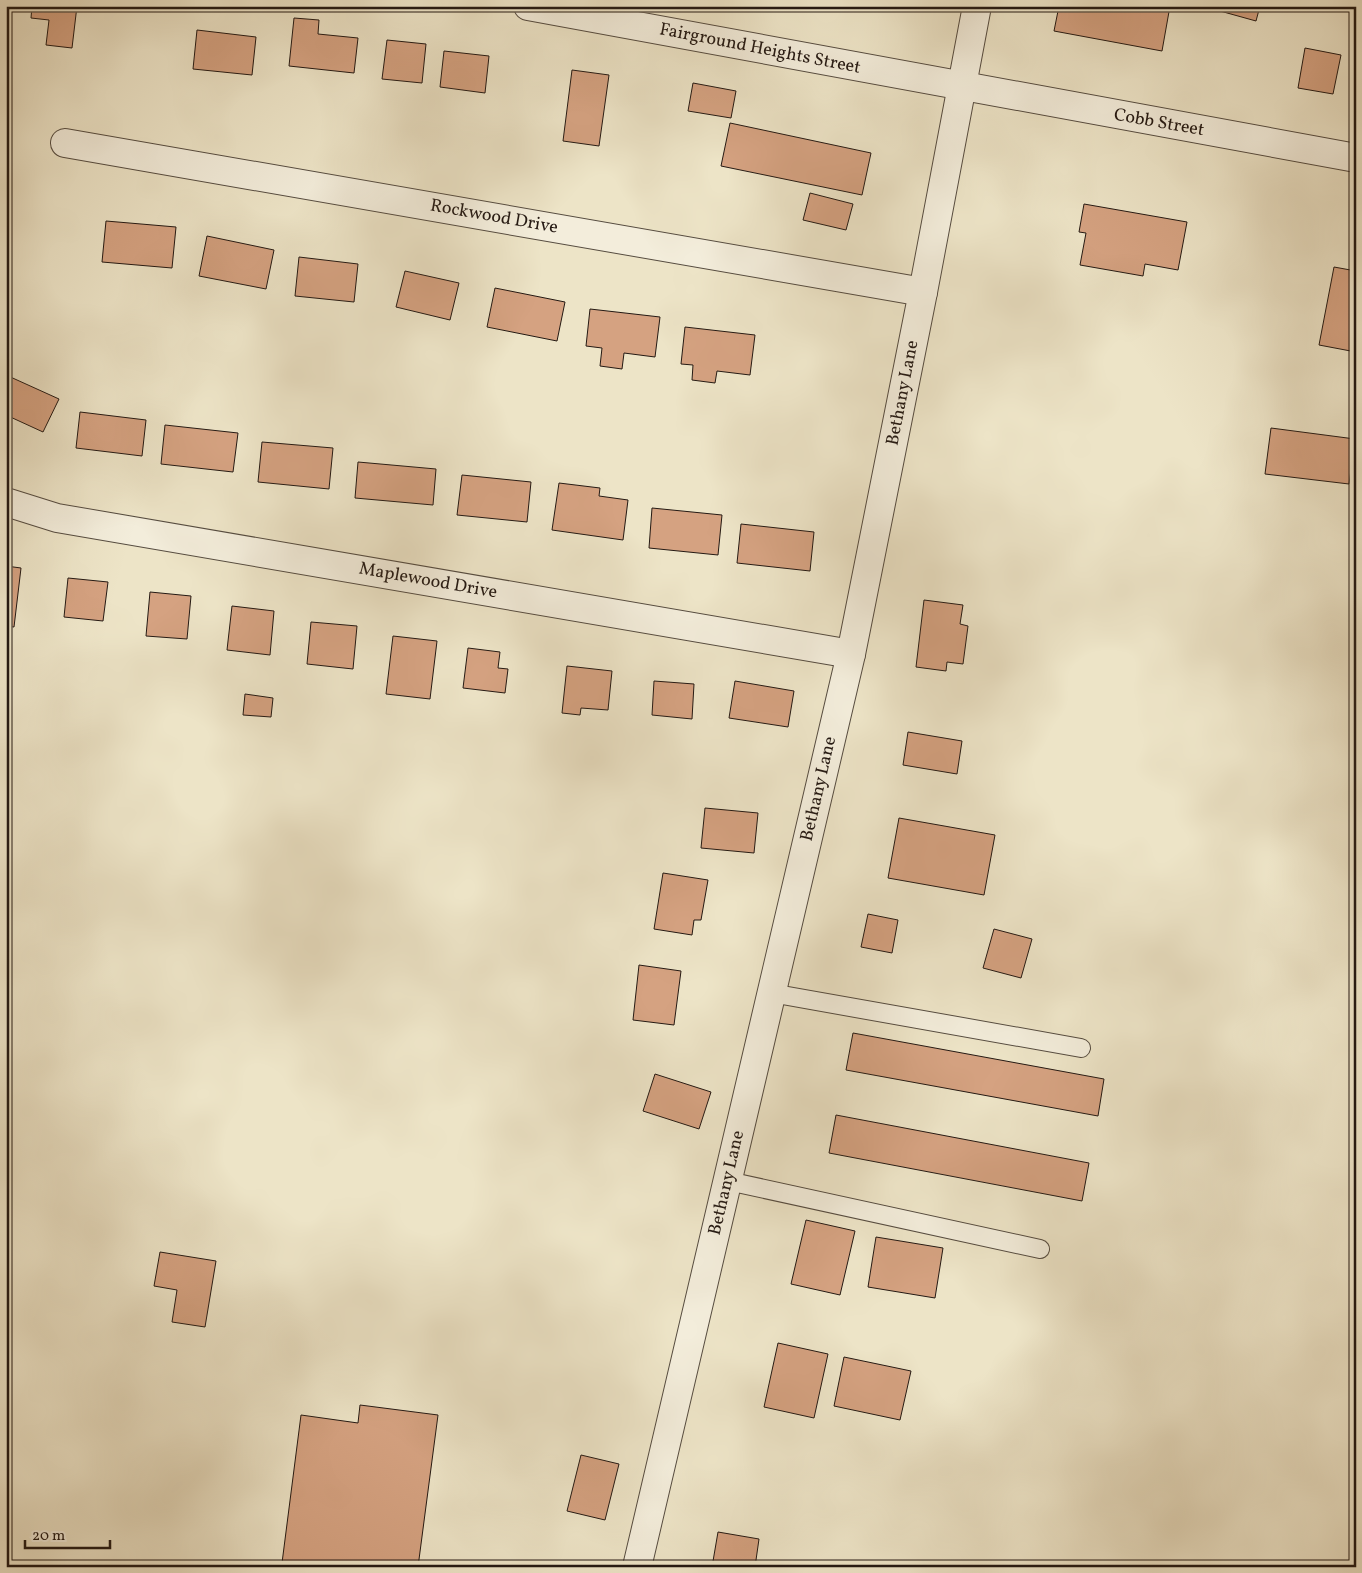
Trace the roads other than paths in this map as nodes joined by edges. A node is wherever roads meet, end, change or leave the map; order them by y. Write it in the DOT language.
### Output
graph roads {
  1 [pos="528,6"];
  2 [pos="976,6"];
  3 [pos="961,87"];
  4 [pos="65,142"];
  5 [pos="1356,158"];
  6 [pos="923,292"];
  7 [pos="6,502"];
  8 [pos="850,654"];
  9 [pos="771,993"];
  10 [pos="1082,1048"];
  11 [pos="728,1181"];
  12 [pos="1040,1249"];
  13 [pos="637,1567"];
  1 -- 3 [label="street, Fairground Heights Street"];
  2 -- 3 [label="street, Bethany Lane"];
  3 -- 5 [label="street, Cobb Street"];
  3 -- 6 [label="street, Bethany Lane"];
  4 -- 6 [label="street, Rockwood Drive"];
  6 -- 8 [label="street, Bethany Lane"];
  7 -- 8 [label="street, Maplewood Drive"];
  8 -- 9 [label="street, Bethany Lane"];
  9 -- 10 [label="lane"];
  9 -- 11 [label="street, Bethany Lane"];
  11 -- 12 [label="lane"];
  11 -- 13 [label="street, Bethany Lane"];
}
